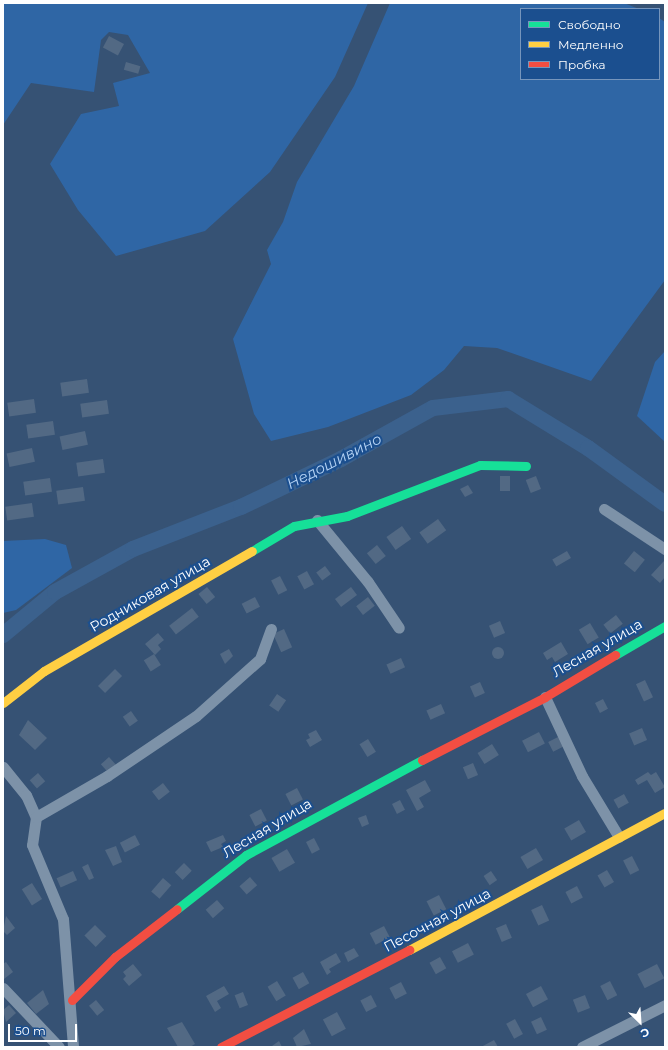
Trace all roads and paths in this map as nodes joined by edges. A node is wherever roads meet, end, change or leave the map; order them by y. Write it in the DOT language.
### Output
graph roads {
  1 [pos="526,466"];
  2 [pos="604,510"];
  3 [pos="317,520"];
  4 [pos="665,549"];
  5 [pos="665,626"];
  6 [pos="399,628"];
  7 [pos="271,629"];
  8 [pos="544,697"];
  9 [pos="3,703"];
  10 [pos="3,766"];
  11 [pos="665,813"];
  12 [pos="36,817"];
  13 [pos="619,837"];
  14 [pos="3,988"];
  15 [pos="72,1000"];
  16 [pos="665,1006"];
  17 [pos="59,1047"];
  18 [pos="74,1047"];
  19 [pos="221,1047"];
  20 [pos="582,1047"];
  1 -- 3 [label="street, Родниковая улица"];
  2 -- 4 [label="street"];
  3 -- 6 [label="street"];
  3 -- 9 [label="street, Родниковая улица"];
  5 -- 8 [label="street, Лесная улица"];
  7 -- 12 [label="street"];
  8 -- 13 [label="street, Лесная улица"];
  8 -- 15 [label="street, Лесная улица"];
  10 -- 12 [label="street"];
  11 -- 13 [label="street, Песочная улица"];
  12 -- 15 [label="street"];
  13 -- 19 [label="street, Песочная улица"];
  14 -- 17 [label="street"];
  15 -- 18 [label="street"];
  16 -- 20 [label="street"];
}
